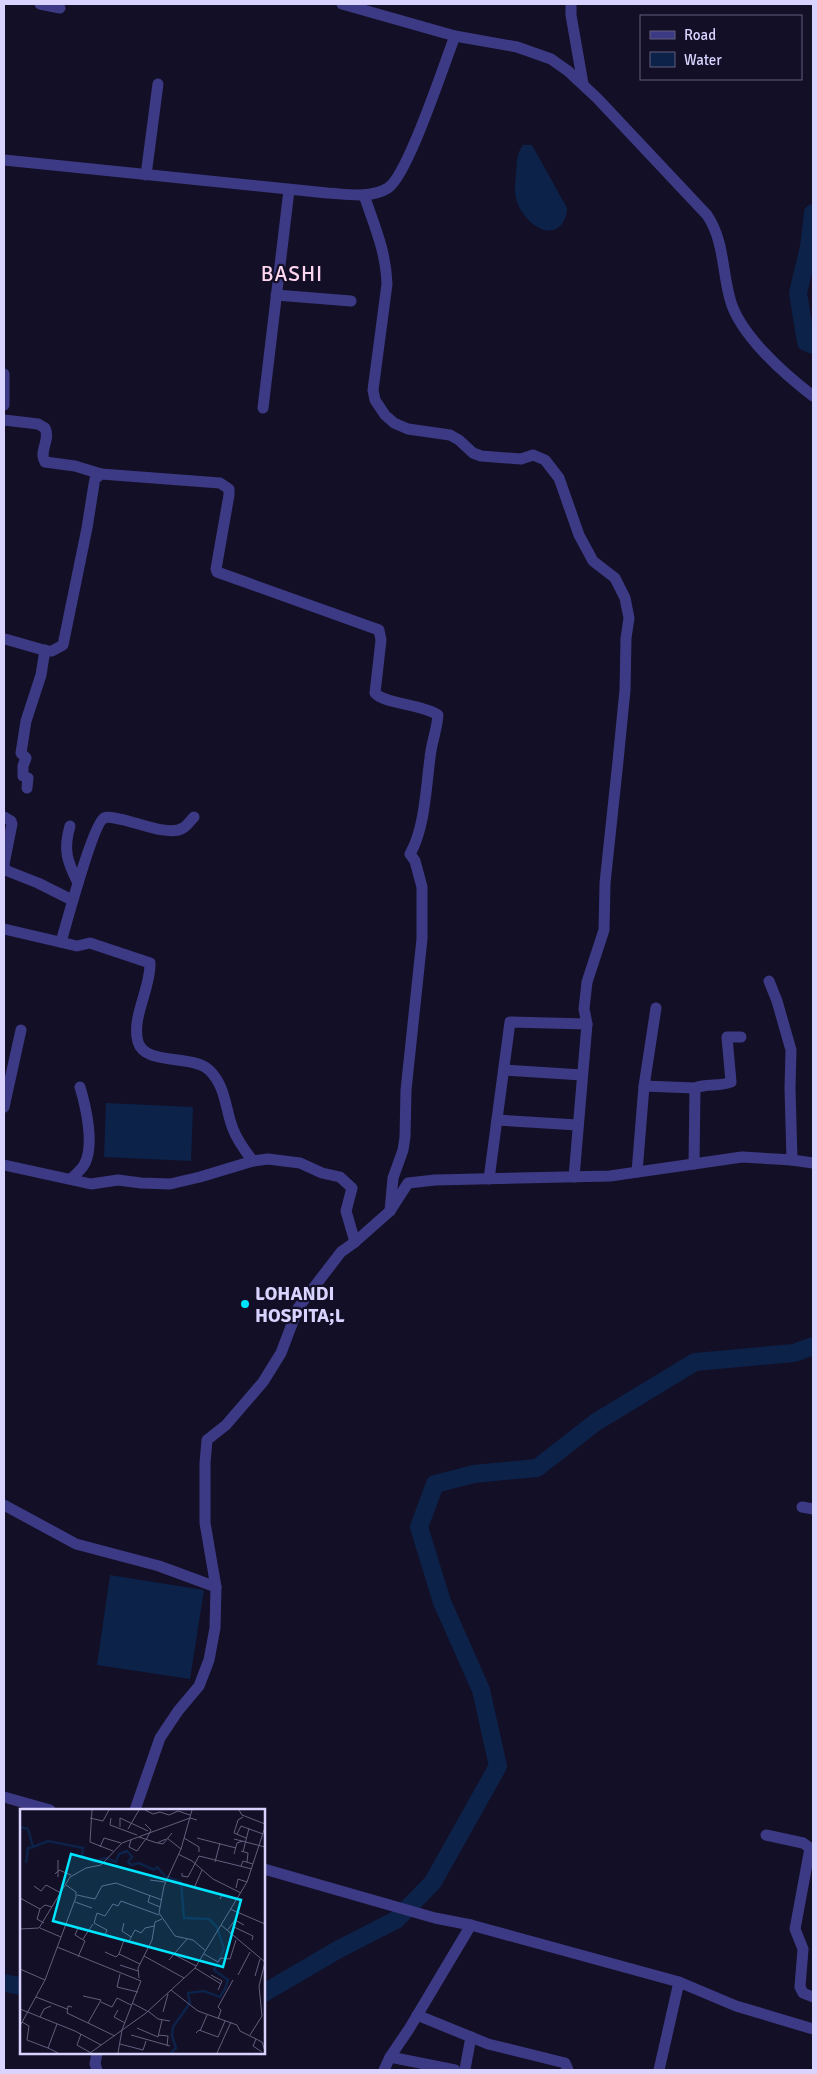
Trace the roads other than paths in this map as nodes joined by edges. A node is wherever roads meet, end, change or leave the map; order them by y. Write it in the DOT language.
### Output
graph roads {
  1 [pos="40,4"];
  2 [pos="345,4"];
  3 [pos="571,4"];
  4 [pos="60,8"];
  5 [pos="455,36"];
  6 [pos="158,84"];
  7 [pos="583,84"];
  8 [pos="4,160"];
  9 [pos="146,175"];
  10 [pos="289,190"];
  11 [pos="364,195"];
  12 [pos="276,295"];
  13 [pos="351,302"];
  14 [pos="4,374"];
  15 [pos="813,396"];
  16 [pos="4,405"];
  17 [pos="263,408"];
  18 [pos="4,420"];
  19 [pos="101,474"];
  20 [pos="5,639"];
  21 [pos="45,650"];
  22 [pos="26,788"];
  23 [pos="4,817"];
  24 [pos="194,817"];
  25 [pos="70,826"];
  26 [pos="6,872"];
  27 [pos="78,883"];
  28 [pos="72,900"];
  29 [pos="4,929"];
  30 [pos="61,942"];
  31 [pos="769,981"];
  32 [pos="656,1008"];
  33 [pos="587,1024"];
  34 [pos="21,1030"];
  35 [pos="741,1037"];
  36 [pos="504,1070"];
  37 [pos="582,1075"];
  38 [pos="6,1084"];
  39 [pos="644,1086"];
  40 [pos="80,1087"];
  41 [pos="695,1088"];
  42 [pos="4,1107"];
  43 [pos="497,1120"];
  44 [pos="577,1125"];
  45 [pos="792,1160"];
  46 [pos="253,1161"];
  47 [pos="813,1163"];
  48 [pos="694,1164"];
  49 [pos="4,1165"];
  50 [pos="637,1172"];
  51 [pos="574,1177"];
  52 [pos="70,1179"];
  53 [pos="489,1180"];
  54 [pos="390,1211"];
  55 [pos="355,1242"];
  56 [pos="4,1505"];
  57 [pos="216,1587"];
  58 [pos="4,1797"];
  59 [pos="46,1809"];
  60 [pos="135,1809"];
  61 [pos="766,1835"];
  62 [pos="265,1869"];
  63 [pos="471,1925"];
  64 [pos="808,1965"];
  65 [pos="679,1982"];
  66 [pos="813,1997"];
  67 [pos="417,2015"];
  68 [pos="813,2029"];
  69 [pos="471,2037"];
  70 [pos="97,2054"];
  71 [pos="390,2057"];
  72 [pos="96,2070"];
  73 [pos="384,2070"];
  74 [pos="465,2070"];
  75 [pos="568,2070"];
  76 [pos="659,2070"];
  1 -- 4 [label="street"];
  2 -- 5 [label="street"];
  3 -- 7 [label="street"];
  5 -- 7 [label="street"];
  5 -- 11 [label="street"];
  6 -- 9 [label="street"];
  7 -- 15 [label="street"];
  8 -- 9 [label="street"];
  9 -- 10 [label="street"];
  10 -- 11 [label="street"];
  10 -- 12 [label="street"];
  11 -- 33 [label="street"];
  12 -- 13 [label="street"];
  12 -- 17 [label="street"];
  14 -- 16 [label="street"];
  18 -- 19 [label="street"];
  19 -- 21 [label="street"];
  19 -- 54 [label="street"];
  20 -- 21 [label="street"];
  21 -- 22 [label="street"];
  23 -- 26 [label="street"];
  24 -- 27 [label="street"];
  25 -- 27 [label="street"];
  26 -- 28 [label="street"];
  27 -- 28 [label="street"];
  28 -- 30 [label="street"];
  29 -- 30 [label="street"];
  30 -- 46 [label="street"];
  31 -- 45 [label="street"];
  32 -- 39 [label="street"];
  33 -- 36 [label="street"];
  33 -- 37 [label="street"];
  34 -- 38 [label="street"];
  35 -- 41 [label="street"];
  36 -- 37 [label="street"];
  36 -- 43 [label="street"];
  37 -- 44 [label="street"];
  38 -- 42 [label="street"];
  39 -- 41 [label="street"];
  39 -- 50 [label="street"];
  40 -- 52 [label="street"];
  41 -- 48 [label="street"];
  43 -- 44 [label="street"];
  43 -- 53 [label="street"];
  44 -- 51 [label="street"];
  45 -- 47 [label="street"];
  45 -- 48 [label="street"];
  46 -- 52 [label="street"];
  46 -- 55 [label="street"];
  48 -- 50 [label="street"];
  49 -- 52 [label="street"];
  50 -- 51 [label="street"];
  51 -- 53 [label="street"];
  53 -- 54 [label="street"];
  54 -- 55 [label="street"];
  55 -- 57 [label="street"];
  56 -- 57 [label="street"];
  57 -- 60 [label="street"];
  58 -- 59 [label="street"];
  61 -- 64 [label="street"];
  62 -- 63 [label="street"];
  63 -- 65 [label="street"];
  63 -- 67 [label="street"];
  64 -- 66 [label="street"];
  65 -- 68 [label="street"];
  65 -- 76 [label="street"];
  67 -- 69 [label="street"];
  67 -- 71 [label="street"];
  69 -- 74 [label="street"];
  69 -- 75 [label="street"];
  70 -- 72 [label="street"];
  71 -- 73 [label="street"];
  71 -- 74 [label="street"];
}
